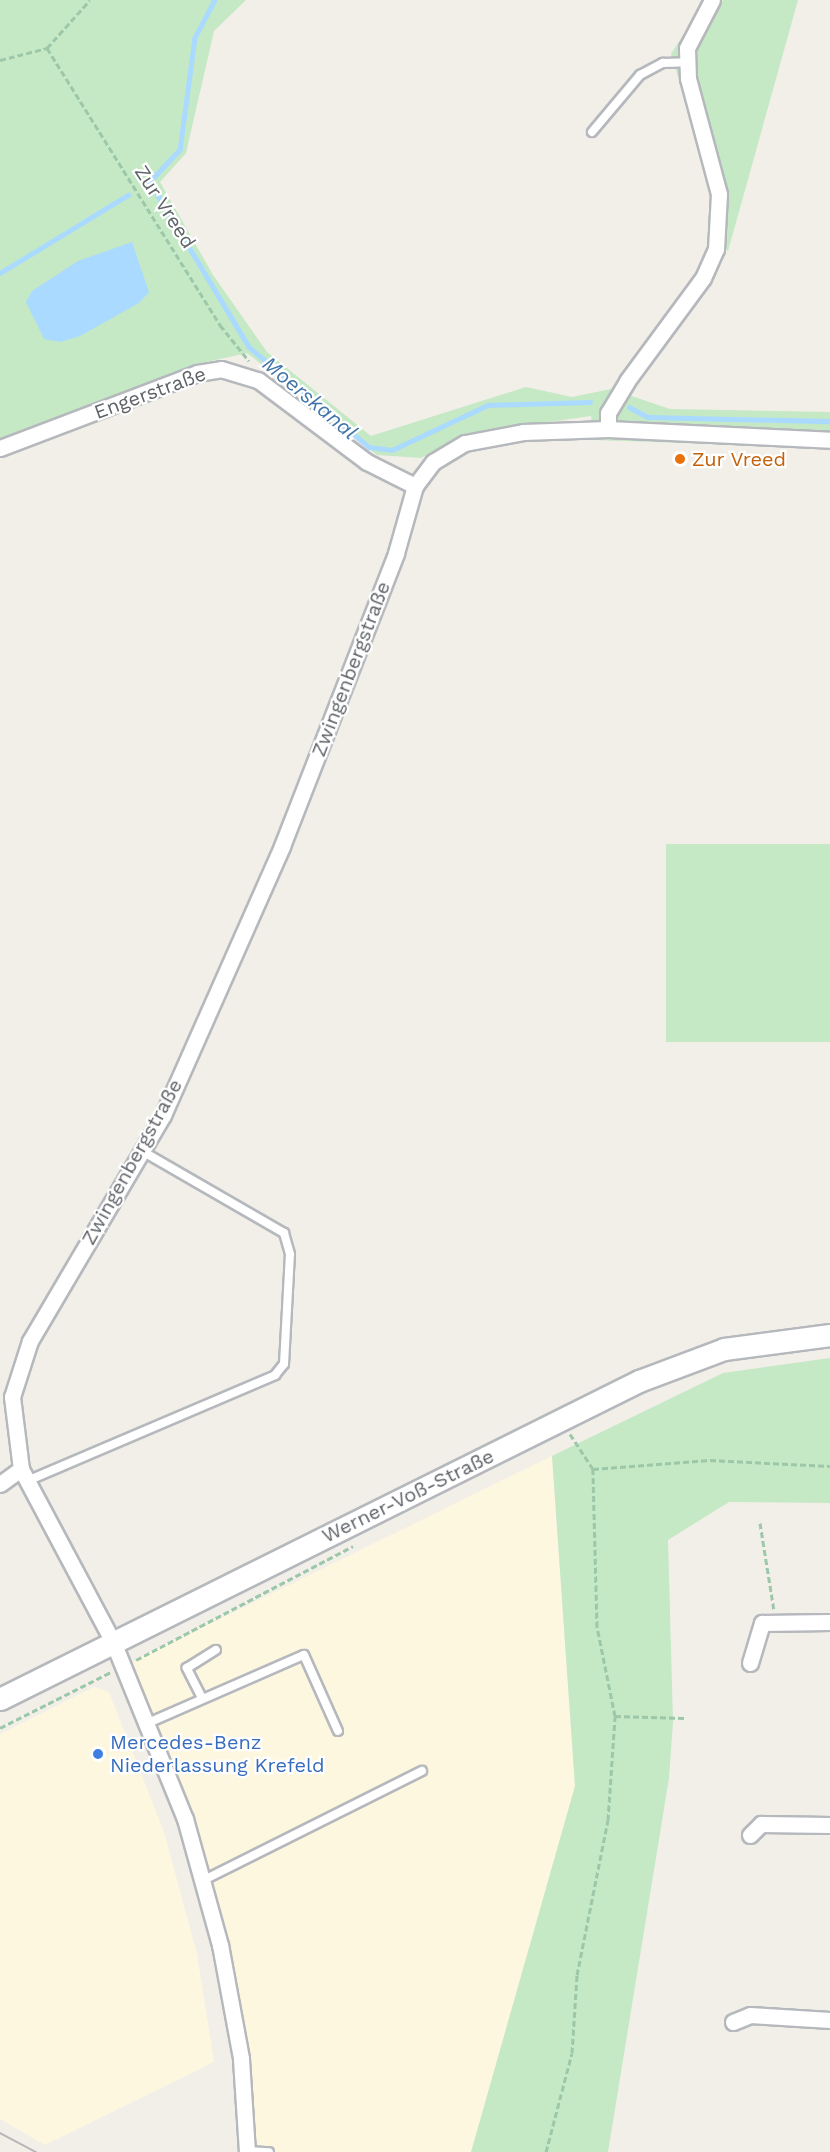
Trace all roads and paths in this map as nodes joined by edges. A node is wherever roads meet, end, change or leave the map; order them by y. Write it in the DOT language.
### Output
graph roads {
  1 [pos="90,0"];
  2 [pos="711,0"];
  3 [pos="47,48"];
  4 [pos="0,60"];
  5 [pos="687,62"];
  6 [pos="592,132"];
  7 [pos="258,380"];
  8 [pos="608,429"];
  9 [pos="830,440"];
  10 [pos="0,448"];
  11 [pos="415,486"];
  12 [pos="142,1151"];
  13 [pos="830,1335"];
  14 [pos="568,1429"];
  15 [pos="830,1466"];
  16 [pos="593,1469"];
  17 [pos="24,1475"];
  18 [pos="0,1484"];
  19 [pos="760,1523"];
  20 [pos="357,1544"];
  21 [pos="830,1622"];
  22 [pos="776,1623"];
  23 [pos="112,1642"];
  24 [pos="216,1650"];
  25 [pos="750,1663"];
  26 [pos="124,1666"];
  27 [pos="0,1698"];
  28 [pos="202,1698"];
  29 [pos="615,1716"];
  30 [pos="684,1718"];
  31 [pos="148,1723"];
  32 [pos="0,1728"];
  33 [pos="338,1731"];
  34 [pos="422,1771"];
  35 [pos="830,1825"];
  36 [pos="750,1835"];
  37 [pos="202,1881"];
  38 [pos="830,2020"];
  39 [pos="733,2022"];
  40 [pos="247,2152"];
  41 [pos="269,2152"];
  42 [pos="546,2152"];
  1 -- 3 [label="path"];
  2 -- 5 [label="street"];
  3 -- 4 [label="path"];
  3 -- 7 [label="path, Zur Vreed"];
  5 -- 6 [label="lane"];
  5 -- 8 [label="street"];
  7 -- 10 [label="street, Engerstraße"];
  7 -- 11 [label="street, Engerstraße"];
  8 -- 9 [label="street, Zwingenbergstraße"];
  8 -- 11 [label="street, Zwingenbergstraße"];
  11 -- 12 [label="street, Zwingenbergstraße"];
  12 -- 17 [label="street, Zwingenbergstraße"];
  12 -- 17 [label="lane"];
  13 -- 14 [label="main road, Werner-Voß-Straße"];
  14 -- 16 [label="path"];
  14 -- 23 [label="main road, Werner-Voß-Straße"];
  15 -- 16 [label="path"];
  16 -- 29 [label="path"];
  17 -- 18 [label="street"];
  17 -- 23 [label="street, Zwingenbergstraße"];
  19 -- 22 [label="path"];
  20 -- 26 [label="path"];
  21 -- 22 [label="street"];
  22 -- 25 [label="street"];
  23 -- 26 [label="street, Zwingenbergstraße"];
  23 -- 27 [label="main road, Werner-Voß-Straße"];
  24 -- 28 [label="lane"];
  26 -- 31 [label="street, Zwingenbergstraße"];
  26 -- 32 [label="path"];
  28 -- 31 [label="lane"];
  28 -- 33 [label="lane"];
  29 -- 30 [label="path"];
  29 -- 42 [label="path"];
  31 -- 37 [label="street, Zwingenbergstraße"];
  34 -- 37 [label="lane"];
  35 -- 36 [label="street"];
  37 -- 40 [label="street, Zwingenbergstraße"];
  38 -- 39 [label="street"];
  40 -- 41 [label="lane"];
}
